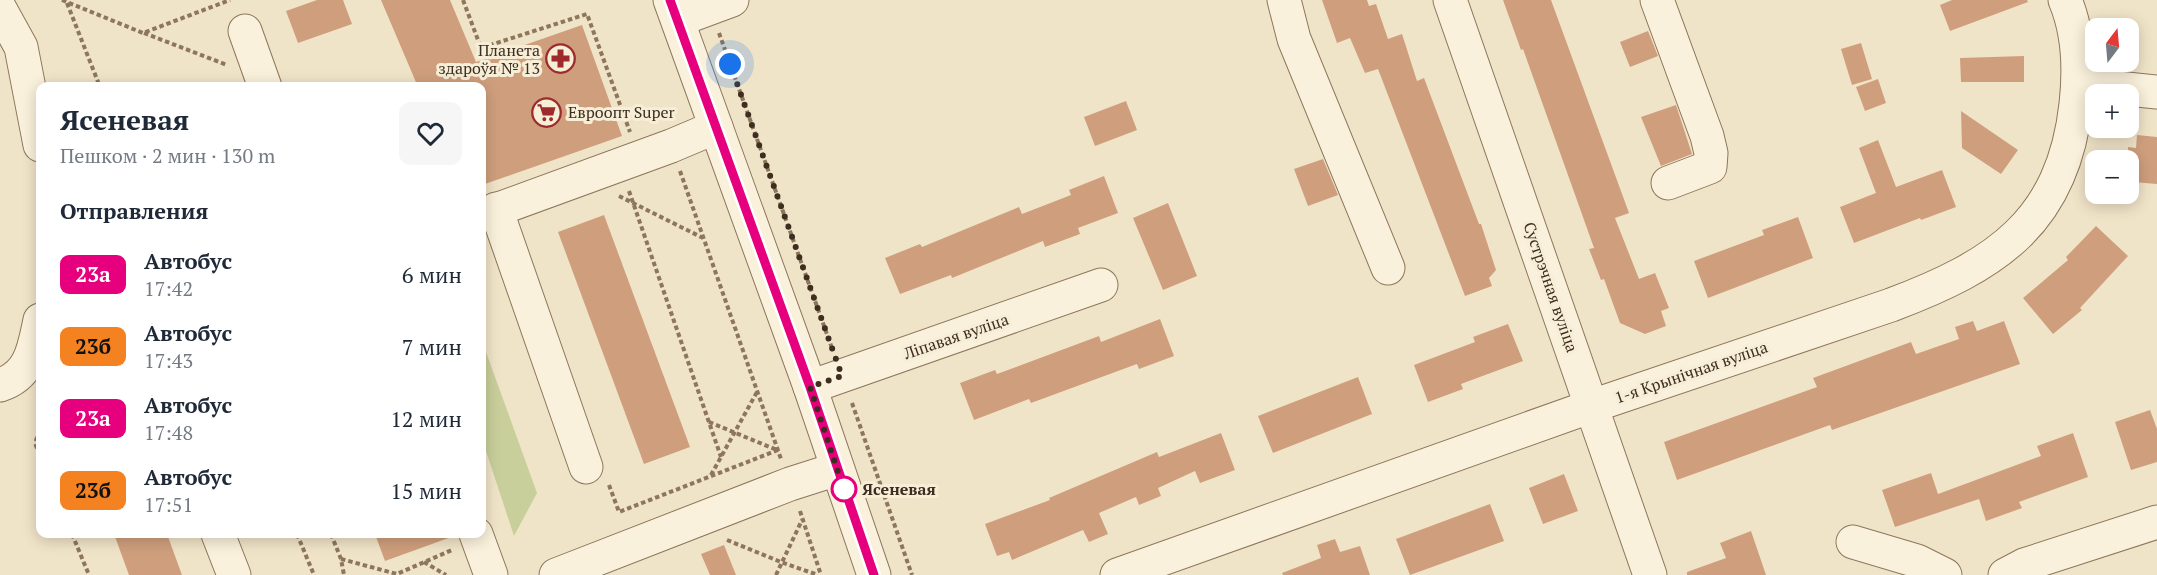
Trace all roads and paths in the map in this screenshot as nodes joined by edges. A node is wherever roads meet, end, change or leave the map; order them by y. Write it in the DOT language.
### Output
graph roads {
  1 [pos="230,0"];
  2 [pos="463,0"];
  3 [pos="1284,0"];
  4 [pos="1450,0"];
  5 [pos="1657,0"];
  6 [pos="2065,0"];
  7 [pos="65,1"];
  8 [pos="721,4"];
  9 [pos="0,9"];
  10 [pos="674,10"];
  11 [pos="245,31"];
  12 [pos="143,33"];
  13 [pos="236,68"];
  14 [pos="98,82"];
  15 [pos="263,82"];
  16 [pos="2079,84"];
  17 [pos="2157,92"];
  18 [pos="36,124"];
  19 [pos="716,127"];
  20 [pos="633,141"];
  21 [pos="671,146"];
  22 [pos="1668,183"];
  23 [pos="628,188"];
  24 [pos="610,192"];
  25 [pos="634,205"];
  26 [pos="489,212"];
  27 [pos="704,239"];
  28 [pos="1388,268"];
  29 [pos="1101,285"];
  30 [pos="36,337"];
  31 [pos="842,376"];
  32 [pos="0,385"];
  33 [pos="810,387"];
  34 [pos="758,392"];
  35 [pos="1592,406"];
  36 [pos="709,422"];
  37 [pos="735,431"];
  38 [pos="778,450"];
  39 [pos="721,457"];
  40 [pos="837,468"];
  41 [pos="597,473"];
  42 [pos="710,475"];
  43 [pos="790,484"];
  44 [pos="802,520"];
  45 [pos="2157,522"];
  46 [pos="717,536"];
  47 [pos="74,538"];
  48 [pos="220,538"];
  49 [pos="299,538"];
  50 [pos="333,538"];
  51 [pos="468,540"];
  52 [pos="1852,542"];
  53 [pos="341,559"];
  54 [pos="424,562"];
  55 [pos="781,562"];
  56 [pos="395,574"];
  57 [pos="89,575"];
  58 [pos="234,575"];
  59 [pos="314,575"];
  60 [pos="344,575"];
  61 [pos="446,575"];
  62 [pos="491,575"];
  63 [pos="556,575"];
  64 [pos="776,575"];
  65 [pos="820,575"];
  66 [pos="874,575"];
  67 [pos="912,575"];
  68 [pos="1117,575"];
  69 [pos="1650,575"];
  70 [pos="1945,575"];
  71 [pos="2005,575"];
  1 -- 12 [label="path"];
  2 -- 20 [label="path"];
  3 -- 28 [label="street"];
  4 -- 35 [label="street, Сустрэчная вуліца"];
  5 -- 22 [label="street"];
  6 -- 16 [label="street, 1-я Крынічная вуліца"];
  7 -- 12 [label="path"];
  7 -- 14 [label="path"];
  8 -- 10 [label="street"];
  8 -- 31 [label="path"];
  9 -- 18 [label="street"];
  10 -- 19 [label="street"];
  11 -- 15 [label="street"];
  12 -- 13 [label="path"];
  16 -- 17 [label="street"];
  16 -- 35 [label="street, 1-я Крынічная вуліца"];
  19 -- 21 [label="street"];
  19 -- 33 [label="street"];
  21 -- 26 [label="street"];
  21 -- 27 [label="path"];
  23 -- 25 [label="path"];
  24 -- 25 [label="path"];
  25 -- 27 [label="path"];
  25 -- 36 [label="path"];
  26 -- 41 [label="street"];
  27 -- 34 [label="path"];
  29 -- 31 [label="street, Ліпавая вуліца"];
  30 -- 32 [label="street"];
  31 -- 33 [label="street, Ліпавая вуліца"];
  31 -- 67 [label="path"];
  33 -- 40 [label="street"];
  34 -- 37 [label="path"];
  34 -- 38 [label="path"];
  35 -- 68 [label="street, 1-я Крынічная вуліца"];
  35 -- 69 [label="street, Сустрэчная вуліца"];
  36 -- 37 [label="path"];
  36 -- 39 [label="path"];
  37 -- 38 [label="path"];
  37 -- 39 [label="path"];
  38 -- 42 [label="path"];
  38 -- 43 [label="path"];
  39 -- 42 [label="path"];
  40 -- 43 [label="street"];
  40 -- 66 [label="street"];
  41 -- 42 [label="path"];
  43 -- 44 [label="path"];
  43 -- 63 [label="street"];
  44 -- 55 [label="path"];
  44 -- 65 [label="path"];
  45 -- 71 [label="street"];
  46 -- 55 [label="path"];
  47 -- 57 [label="path"];
  48 -- 58 [label="street"];
  49 -- 59 [label="path"];
  50 -- 53 [label="path"];
  51 -- 54 [label="path"];
  51 -- 62 [label="street"];
  52 -- 70 [label="street"];
  53 -- 56 [label="path"];
  53 -- 60 [label="path"];
  54 -- 56 [label="path"];
  54 -- 61 [label="path"];
  55 -- 64 [label="path"];
  55 -- 65 [label="path"];
}
